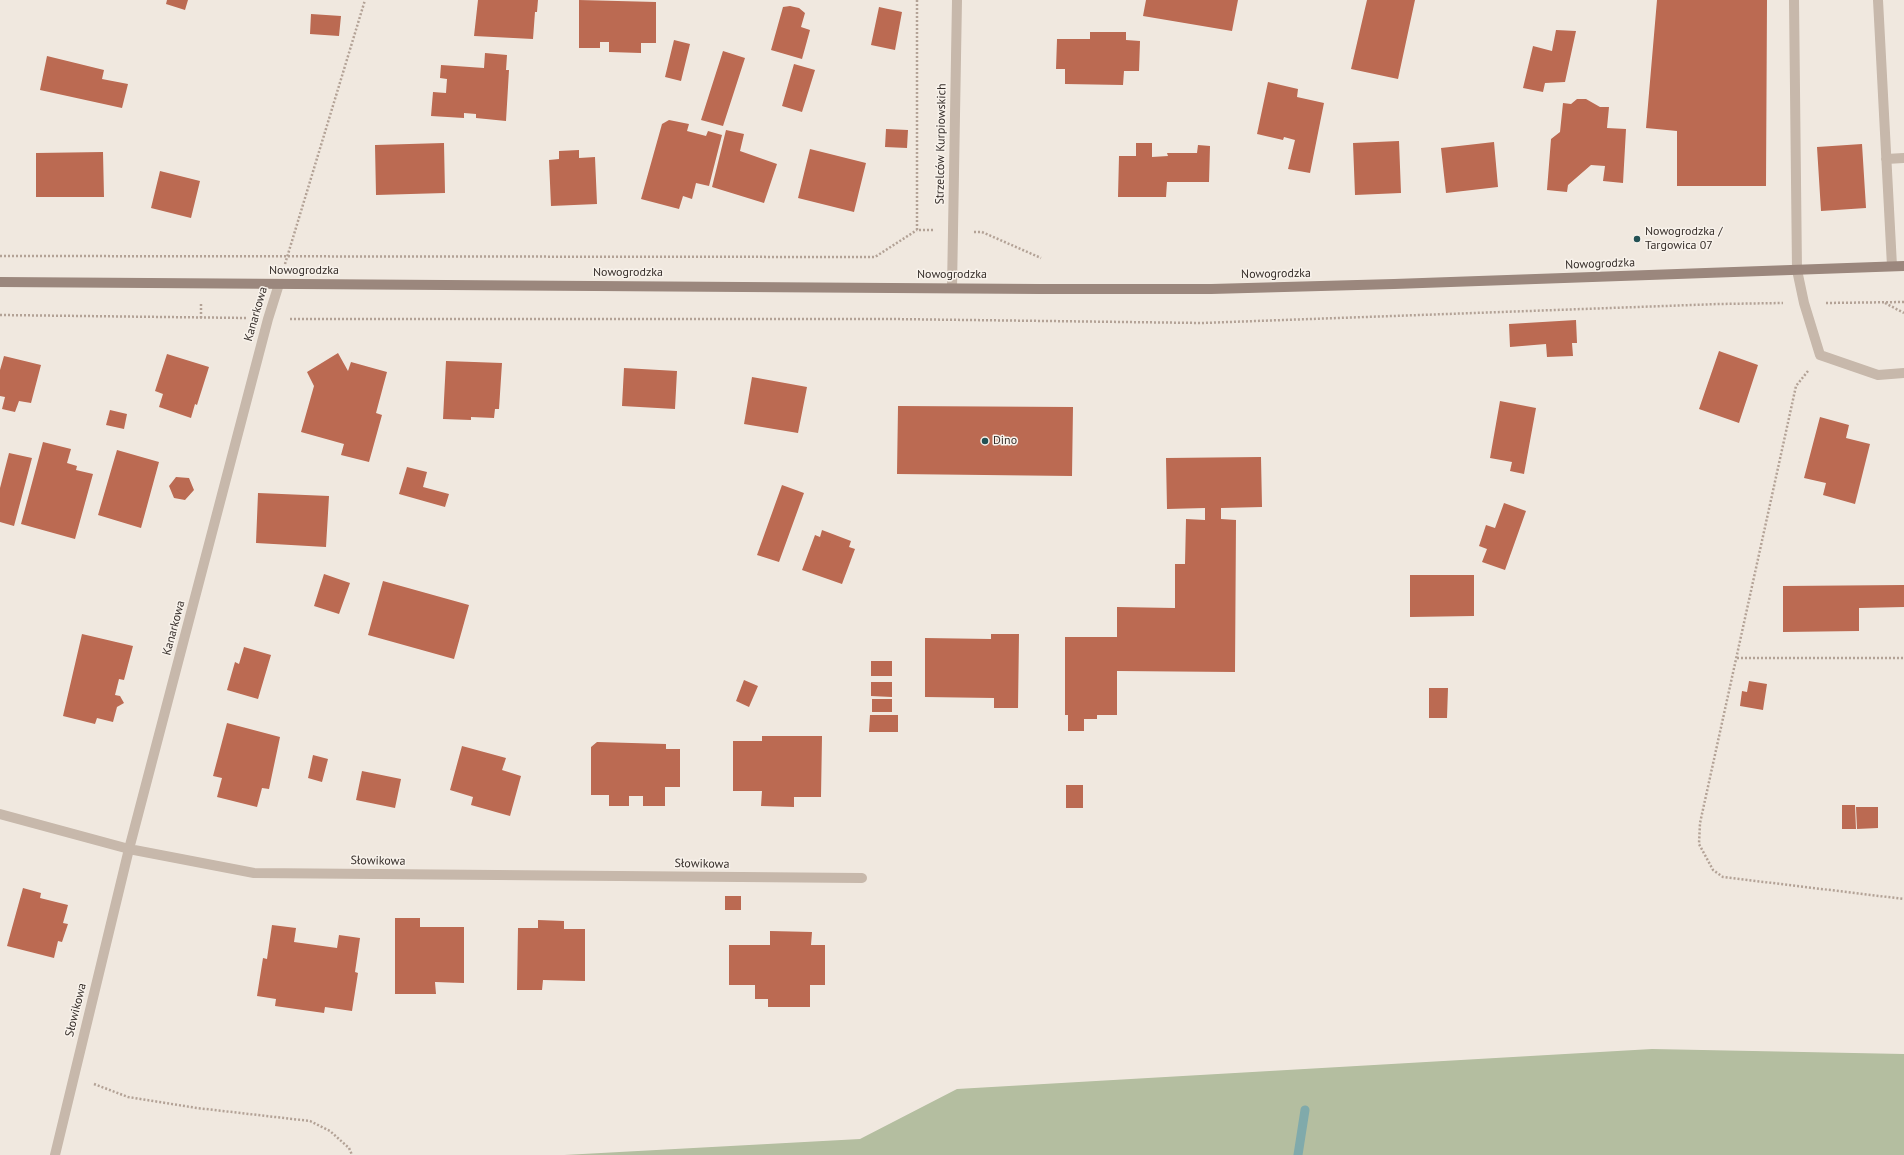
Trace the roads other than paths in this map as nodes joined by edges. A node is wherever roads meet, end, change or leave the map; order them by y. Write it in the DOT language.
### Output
graph roads {
  1 [pos="957,0"];
  2 [pos="1794,0"];
  3 [pos="1878,0"];
  4 [pos="1904,158"];
  5 [pos="1886,159"];
  6 [pos="1892,266"];
  7 [pos="1904,266"];
  8 [pos="1797,270"];
  9 [pos="0,282"];
  10 [pos="279,284"];
  11 [pos="952,288"];
  12 [pos="1904,373"];
  13 [pos="0,814"];
  14 [pos="129,849"];
  15 [pos="862,878"];
  16 [pos="55,1155"];
  1 -- 11 [label="street, Strzelców Kurpiowskich"];
  2 -- 8 [label="street"];
  3 -- 5 [label="street"];
  4 -- 5 [label="street"];
  5 -- 6 [label="street"];
  6 -- 7 [label="main road, Nowogrodzka"];
  6 -- 8 [label="main road, Nowogrodzka"];
  8 -- 11 [label="main road, Nowogrodzka"];
  8 -- 12 [label="street"];
  9 -- 10 [label="main road, Nowogrodzka"];
  10 -- 11 [label="main road, Nowogrodzka"];
  10 -- 14 [label="street, Kanarkowa"];
  13 -- 14 [label="street"];
  14 -- 15 [label="street, Słowikowa"];
  14 -- 16 [label="street, Słowikowa"];
}
